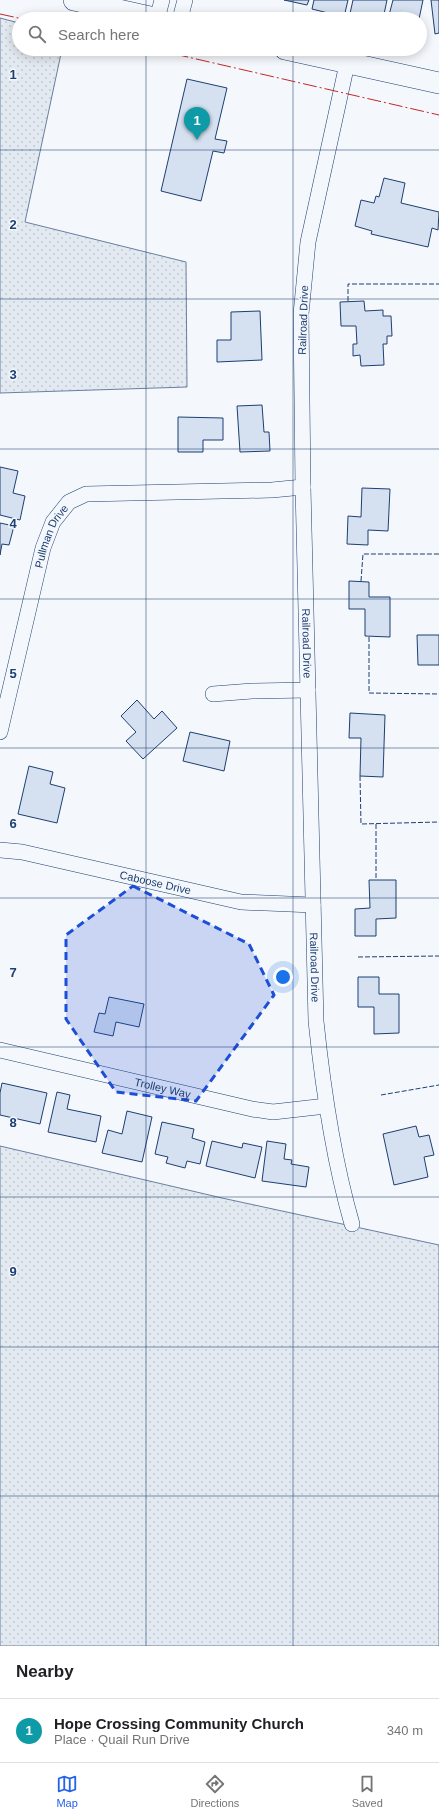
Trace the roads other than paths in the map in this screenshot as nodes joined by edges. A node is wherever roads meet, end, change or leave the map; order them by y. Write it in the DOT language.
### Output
graph roads {
  1 [pos="74,0"];
  2 [pos="162,0"];
  3 [pos="185,0"];
  4 [pos="127,12"];
  5 [pos="159,12"];
  6 [pos="182,12"];
  7 [pos="314,56"];
  8 [pos="347,64"];
  9 [pos="439,83"];
  10 [pos="303,487"];
  11 [pos="308,690"];
  12 [pos="213,694"];
  13 [pos="0,732"];
  14 [pos="0,850"];
  15 [pos="312,905"];
  16 [pos="0,1050"];
  17 [pos="326,1106"];
  18 [pos="352,1224"];
  1 -- 4 [label="main road"];
  2 -- 5 [label="street"];
  3 -- 6 [label="street"];
  7 -- 8 [label="main road"];
  8 -- 9 [label="main road"];
  8 -- 10 [label="street, Railroad Drive"];
  10 -- 11 [label="street, Railroad Drive"];
  10 -- 13 [label="street, Pullman Drive"];
  11 -- 12 [label="street"];
  11 -- 15 [label="street, Railroad Drive"];
  14 -- 15 [label="street, Caboose Drive"];
  15 -- 17 [label="street, Railroad Drive"];
  16 -- 17 [label="street, Trolley Way"];
  17 -- 18 [label="street, Railroad Drive"];
}
